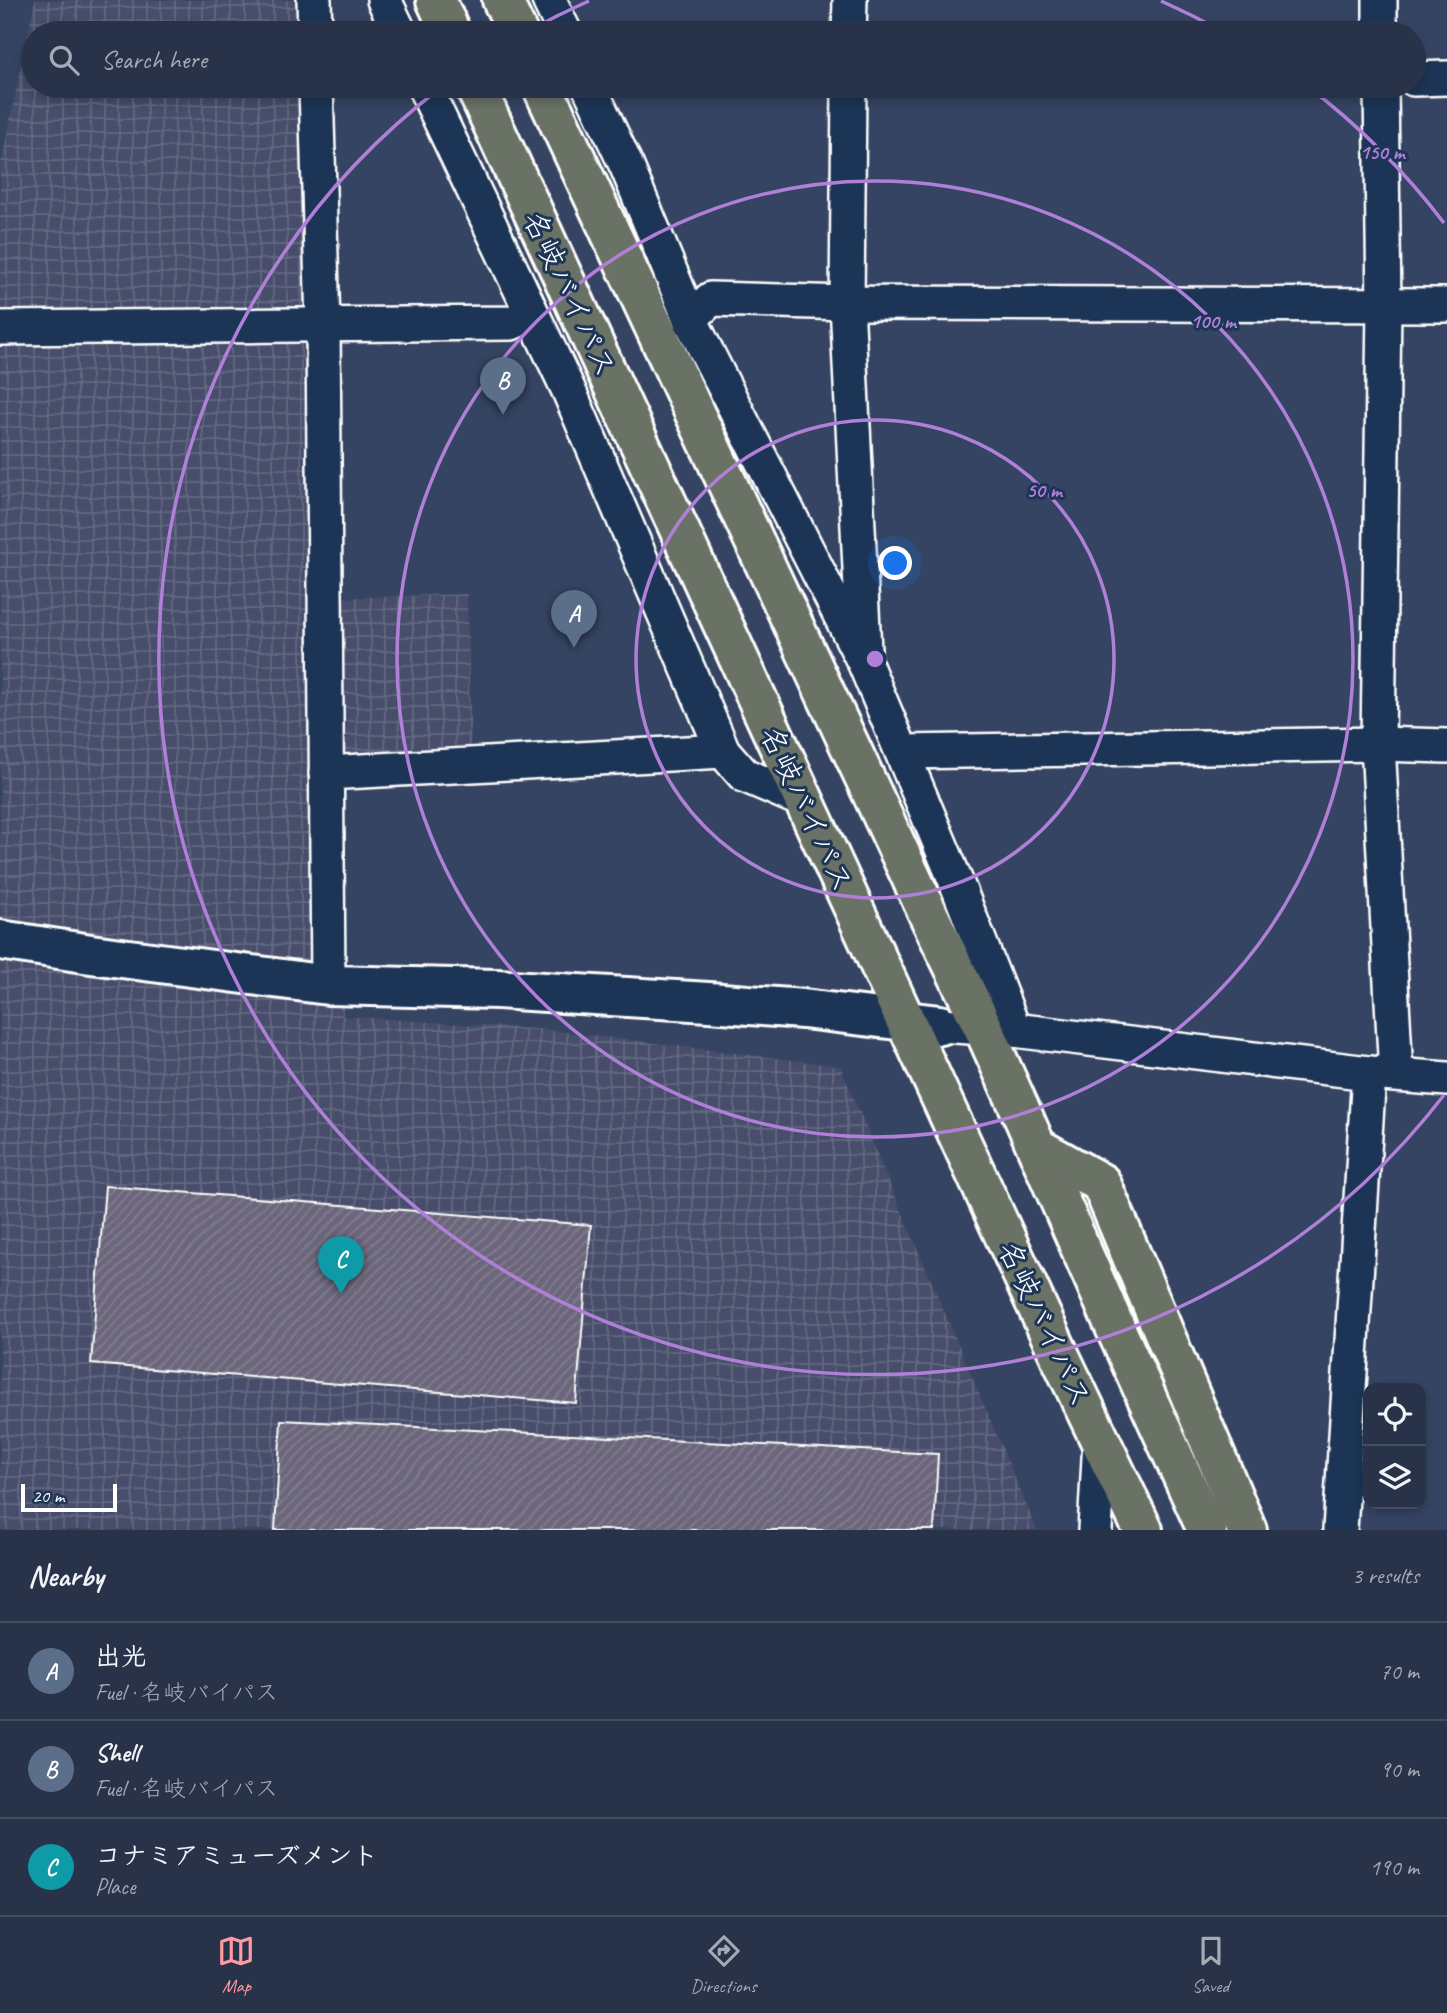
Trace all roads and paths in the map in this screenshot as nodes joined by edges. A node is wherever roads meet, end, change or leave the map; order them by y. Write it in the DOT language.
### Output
graph roads {
  1 [pos="314,0"];
  2 [pos="384,0"];
  3 [pos="436,0"];
  4 [pos="502,0"];
  5 [pos="549,0"];
  6 [pos="850,0"];
  7 [pos="1380,0"];
  8 [pos="315,21"];
  9 [pos="394,21"];
  10 [pos="446,21"];
  11 [pos="512,21"];
  12 [pos="559,21"];
  13 [pos="849,21"];
  14 [pos="1380,21"];
  15 [pos="1447,78"];
  16 [pos="1426,79"];
  17 [pos="316,98"];
  18 [pos="430,98"];
  19 [pos="480,98"];
  20 [pos="548,98"];
  21 [pos="595,98"];
  22 [pos="849,98"];
  23 [pos="1381,98"];
  24 [pos="847,303"];
  25 [pos="1447,305"];
  26 [pos="1384,306"];
  27 [pos="532,314"];
  28 [pos="691,318"];
  29 [pos="323,325"];
  30 [pos="0,328"];
  31 [pos="865,664"];
  32 [pos="1378,744"];
  33 [pos="1447,746"];
  34 [pos="723,751"];
  35 [pos="903,752"];
  36 [pos="326,773"];
  37 [pos="802,800"];
  38 [pos="0,940"];
  39 [pos="328,985"];
  40 [pos="922,1022"];
  41 [pos="998,1029"];
  42 [pos="1382,1074"];
  43 [pos="1447,1079"];
  44 [pos="1038,1148"];
  45 [pos="1100,1440"];
  46 [pos="1095,1530"];
  47 [pos="1143,1530"];
  48 [pos="1207,1530"];
  49 [pos="1247,1530"];
  50 [pos="1340,1530"];
  1 -- 8 [label="street"];
  2 -- 9 [label="street"];
  3 -- 10 [label="highway"];
  4 -- 11 [label="highway"];
  5 -- 12 [label="street"];
  6 -- 13 [label="street"];
  7 -- 14 [label="street"];
  15 -- 16 [label="street"];
  17 -- 29 [label="street"];
  18 -- 27 [label="street"];
  19 -- 37 [label="highway, 名岐バイパス"];
  20 -- 41 [label="highway, 名岐バイパス"];
  21 -- 28 [label="street"];
  22 -- 24 [label="street"];
  23 -- 26 [label="street"];
  24 -- 26 [label="street"];
  24 -- 28 [label="street"];
  24 -- 31 [label="street"];
  25 -- 26 [label="street"];
  26 -- 32 [label="street"];
  27 -- 29 [label="street"];
  27 -- 34 [label="street"];
  28 -- 31 [label="street"];
  29 -- 30 [label="street"];
  29 -- 36 [label="street"];
  31 -- 35 [label="street"];
  32 -- 33 [label="street"];
  32 -- 35 [label="street"];
  32 -- 42 [label="street"];
  34 -- 36 [label="street"];
  34 -- 37 [label="street"];
  35 -- 41 [label="street"];
  36 -- 39 [label="street"];
  37 -- 40 [label="highway, 名岐バイパス"];
  38 -- 39 [label="street"];
  39 -- 40 [label="street"];
  40 -- 41 [label="street"];
  40 -- 45 [label="highway, 名岐バイパス"];
  41 -- 42 [label="street"];
  41 -- 44 [label="highway, 名岐バイパス"];
  42 -- 43 [label="street"];
  42 -- 50 [label="street"];
  44 -- 48 [label="highway, 名岐バイパス"];
  44 -- 49 [label="highway"];
  45 -- 46 [label="street"];
  45 -- 47 [label="highway, 名岐バイパス"];
}
